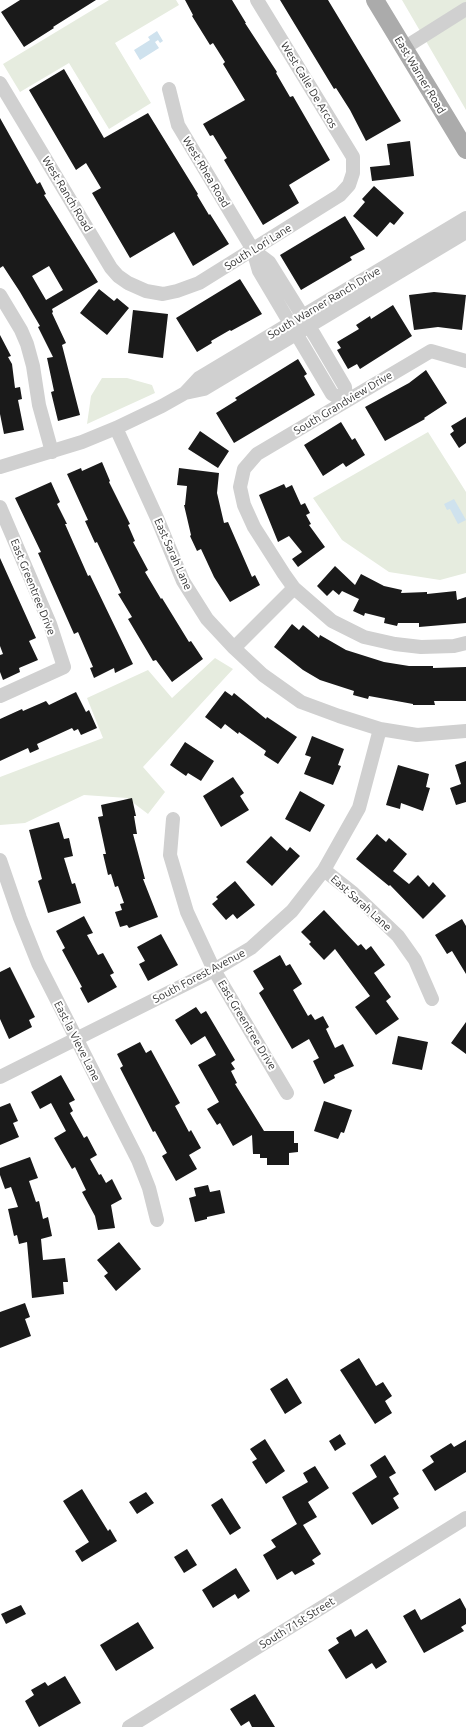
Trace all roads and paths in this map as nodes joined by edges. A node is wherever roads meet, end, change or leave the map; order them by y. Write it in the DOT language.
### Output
graph roads {
  1 [pos="257,0"];
  2 [pos="375,0"];
  3 [pos="466,9"];
  4 [pos="404,48"];
  5 [pos="0,83"];
  6 [pos="169,89"];
  7 [pos="466,150"];
  8 [pos="353,173"];
  9 [pos="466,218"];
  10 [pos="466,232"];
  11 [pos="253,250"];
  12 [pos="146,291"];
  13 [pos="0,296"];
  14 [pos="306,321"];
  15 [pos="294,329"];
  16 [pos="466,361"];
  17 [pos="346,401"];
  18 [pos="116,428"];
  19 [pos="52,452"];
  20 [pos="0,467"];
  21 [pos="0,507"];
  22 [pos="294,588"];
  23 [pos="466,642"];
  24 [pos="234,648"];
  25 [pos="0,696"];
  26 [pos="380,729"];
  27 [pos="466,731"];
  28 [pos="174,819"];
  29 [pos="0,860"];
  30 [pos="324,870"];
  31 [pos="214,970"];
  32 [pos="432,999"];
  33 [pos="76,1040"];
  34 [pos="0,1077"];
  35 [pos="287,1093"];
  36 [pos="157,1220"];
  37 [pos="466,1518"];
  38 [pos="129,1727"];
  1 -- 8 [label="street, West Calle De Arcos"];
  2 -- 4 [label="main road, East Warner Road"];
  3 -- 4 [label="street"];
  4 -- 7 [label="main road, East Warner Road"];
  5 -- 12 [label="street, West Ranch Road"];
  6 -- 11 [label="street, West Rhea Road"];
  8 -- 11 [label="street, South Lori Lane"];
  9 -- 14 [label="street, South Warner Ranch Drive"];
  10 -- 14 [label="street, South Warner Ranch Drive"];
  11 -- 12 [label="street, South Lori Lane"];
  11 -- 14 [label="street, West Rhea Road"];
  11 -- 15 [label="street, West Rhea Road"];
  13 -- 19 [label="street"];
  14 -- 15 [label="street, South Warner Ranch Drive"];
  14 -- 17 [label="street, West Rhea Road"];
  15 -- 17 [label="street, West Rhea Road"];
  15 -- 18 [label="street, South Warner Ranch Drive"];
  16 -- 17 [label="street, South Grandview Drive"];
  17 -- 22 [label="street, South Grandview Drive"];
  18 -- 19 [label="street, South Warner Ranch Drive"];
  18 -- 24 [label="street, East Sarah Lane"];
  19 -- 20 [label="street, South Warner Ranch Drive"];
  21 -- 25 [label="street, East Greentree Drive"];
  22 -- 23 [label="street"];
  22 -- 24 [label="street"];
  24 -- 26 [label="street, East Sarah Lane"];
  26 -- 27 [label="street, East Sarah Lane"];
  26 -- 30 [label="street, South Forest Avenue"];
  28 -- 31 [label="street, East Greentree Drive"];
  29 -- 33 [label="street, East la Vieve Lane"];
  30 -- 31 [label="street, South Forest Avenue"];
  30 -- 32 [label="street, East Sarah Lane"];
  31 -- 33 [label="street, South Forest Avenue"];
  31 -- 35 [label="street, East Greentree Drive"];
  33 -- 34 [label="street, South Forest Avenue"];
  33 -- 36 [label="street, East la Vieve Lane"];
  37 -- 38 [label="street, South 71st Street"];
}
